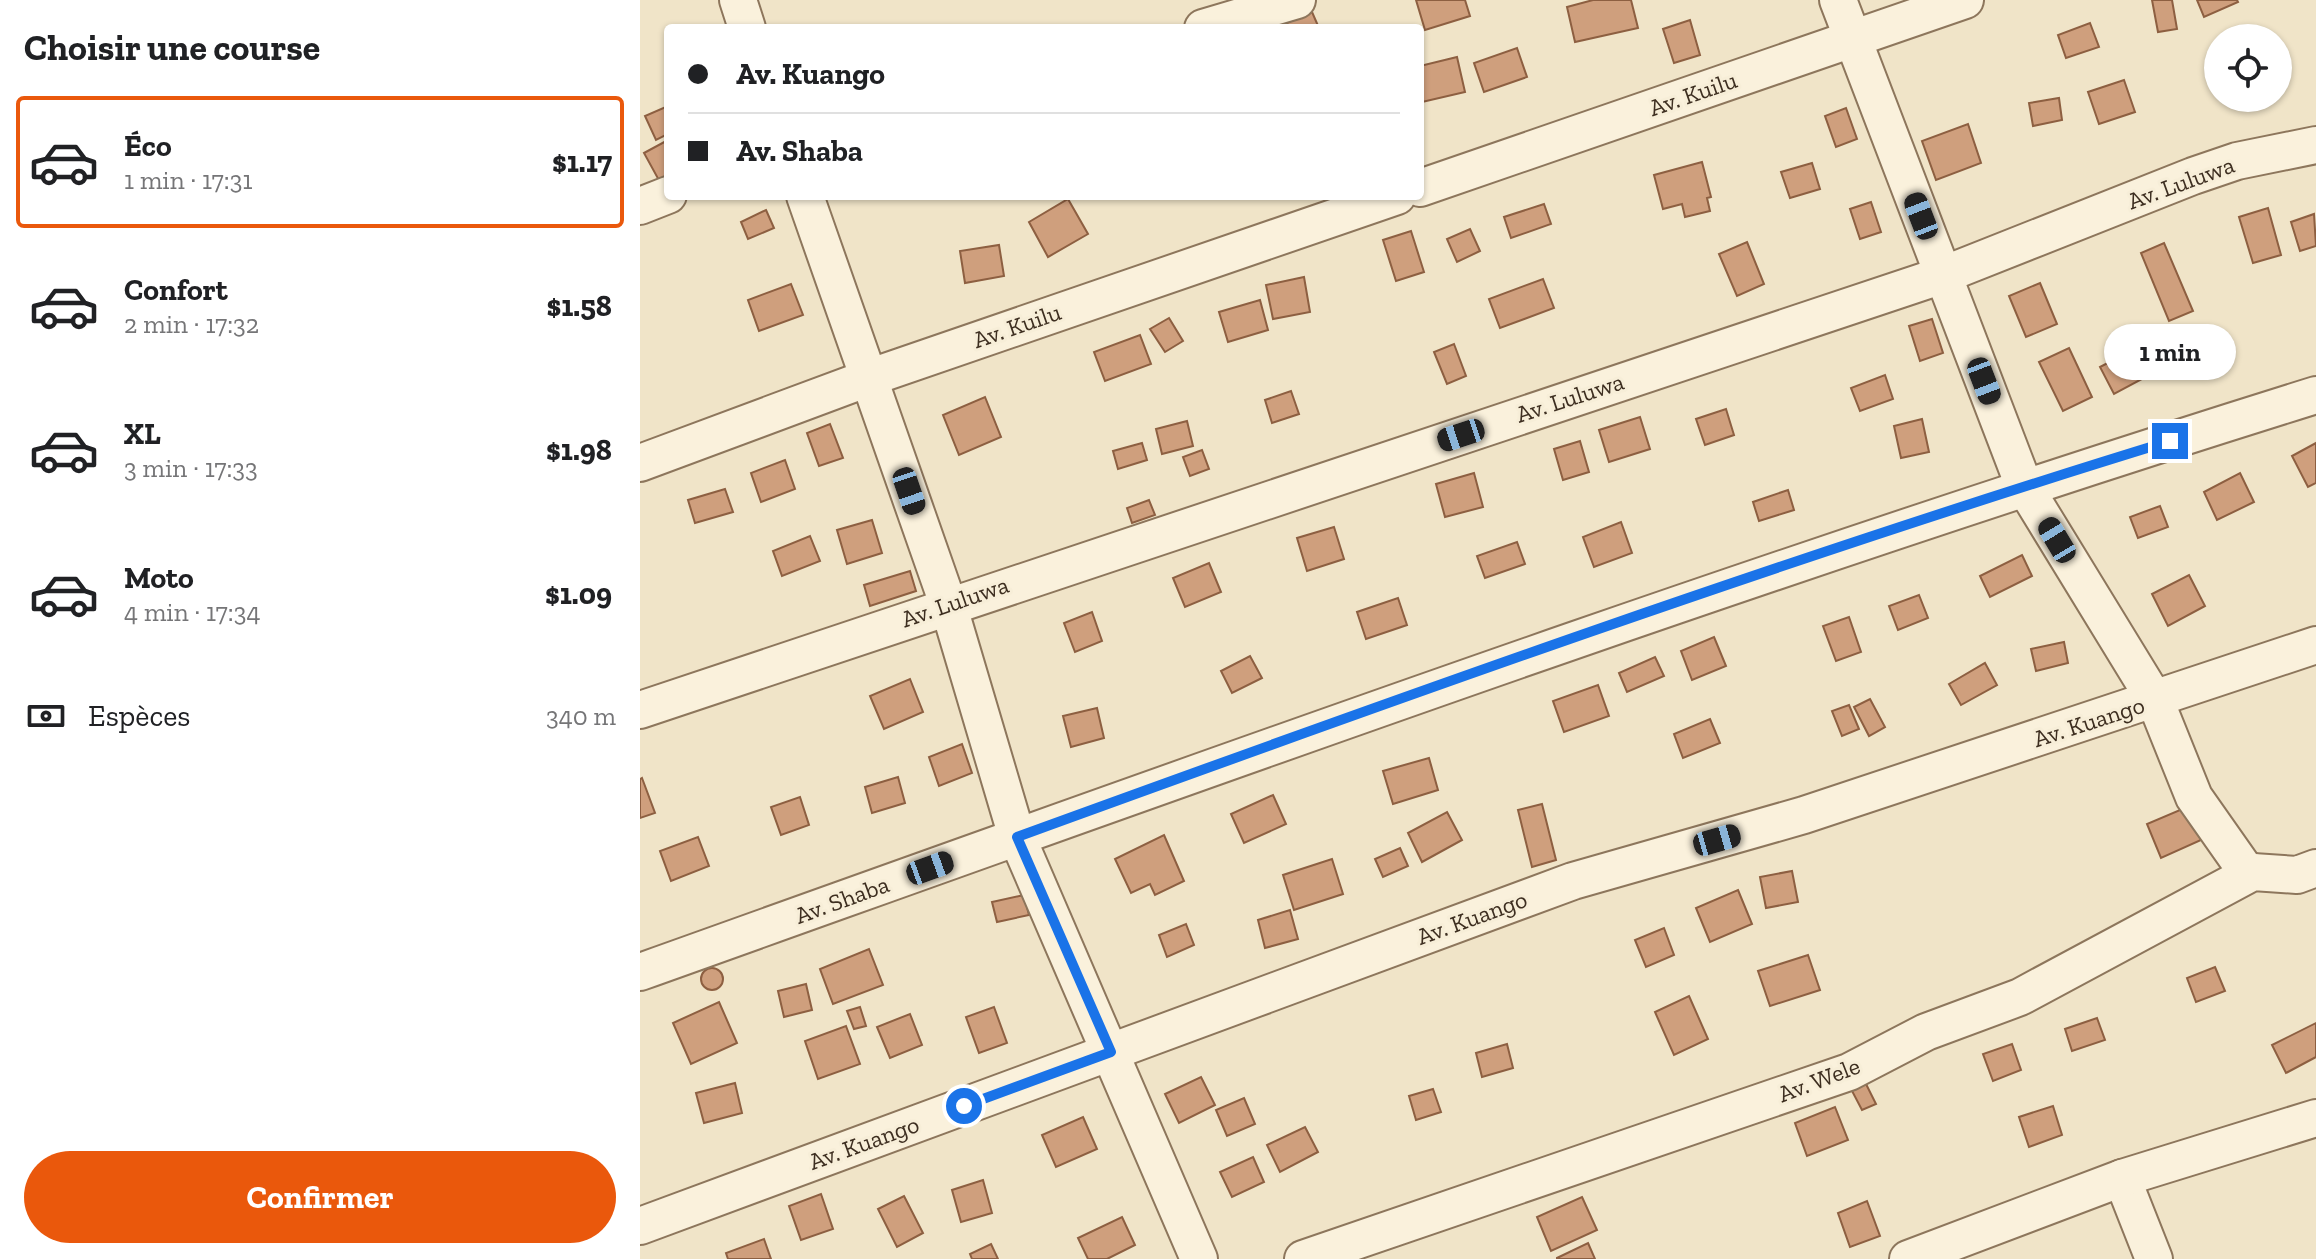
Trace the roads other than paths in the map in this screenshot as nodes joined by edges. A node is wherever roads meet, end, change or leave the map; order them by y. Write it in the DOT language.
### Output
graph roads {
  1 [pos="738,0"];
  2 [pos="1297,0"];
  3 [pos="1838,0"];
  4 [pos="1965,0"];
  5 [pos="746,24"];
  6 [pos="1216,24"];
  7 [pos="1852,40"];
  8 [pos="2316,145"];
  9 [pos="1424,187"];
  10 [pos="664,197"];
  11 [pos="806,200"];
  12 [pos="1385,200"];
  13 [pos="640,206"];
  14 [pos="1943,275"];
  15 [pos="871,377"];
  16 [pos="2316,395"];
  17 [pos="640,463"];
  18 [pos="2024,486"];
  19 [pos="948,604"];
  20 [pos="2316,645"];
  21 [pos="2155,700"];
  22 [pos="640,710"];
  23 [pos="1017,837"];
  24 [pos="2316,868"];
  25 [pos="2253,872"];
  26 [pos="640,972"];
  27 [pos="1111,1052"];
  28 [pos="2316,1118"];
  29 [pos="2122,1178"];
  30 [pos="640,1226"];
  31 [pos="1199,1259"];
  32 [pos="1303,1259"];
  33 [pos="1908,1259"];
  34 [pos="2154,1259"];
  1 -- 5 [label="street"];
  2 -- 6 [label="street"];
  3 -- 7 [label="street"];
  4 -- 7 [label="street, Av. Kuilu"];
  7 -- 9 [label="street, Av. Kuilu"];
  7 -- 14 [label="street"];
  8 -- 14 [label="street, Av. Luluwa"];
  10 -- 13 [label="street"];
  11 -- 15 [label="street"];
  12 -- 15 [label="street, Av. Kuilu"];
  14 -- 18 [label="street"];
  14 -- 19 [label="street, Av. Luluwa"];
  15 -- 17 [label="street, Av. Kuilu"];
  15 -- 19 [label="street"];
  16 -- 18 [label="street, Av. Shaba"];
  18 -- 21 [label="street"];
  18 -- 23 [label="street, Av. Shaba"];
  19 -- 22 [label="street, Av. Luluwa"];
  19 -- 23 [label="street"];
  20 -- 21 [label="street, Av. Kuango"];
  21 -- 25 [label="street"];
  21 -- 27 [label="street, Av. Kuango"];
  23 -- 26 [label="street, Av. Shaba"];
  23 -- 27 [label="street"];
  24 -- 25 [label="street"];
  25 -- 32 [label="street, Av. Wele"];
  27 -- 30 [label="street, Av. Kuango"];
  27 -- 31 [label="street"];
  28 -- 29 [label="street"];
  29 -- 33 [label="street"];
  29 -- 34 [label="street"];
}
